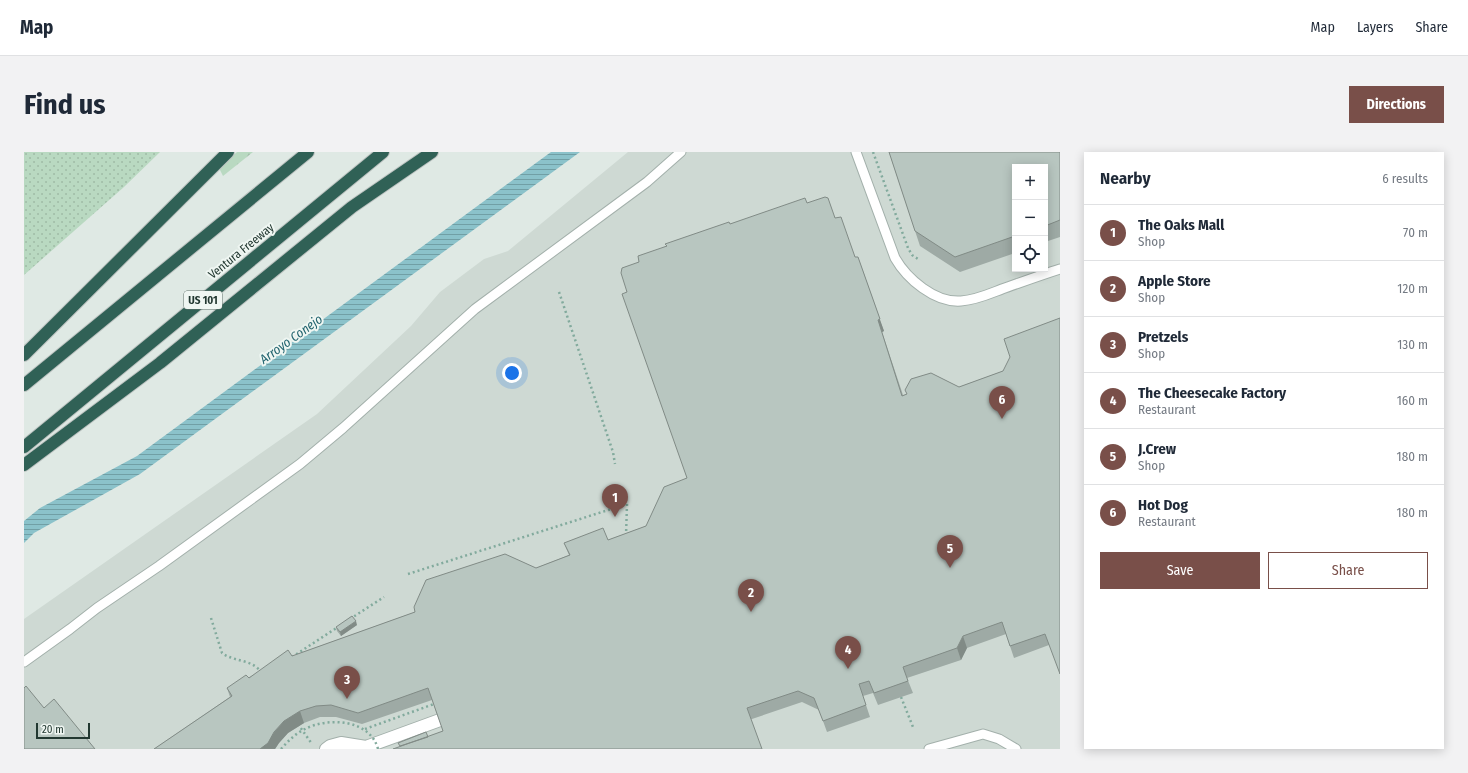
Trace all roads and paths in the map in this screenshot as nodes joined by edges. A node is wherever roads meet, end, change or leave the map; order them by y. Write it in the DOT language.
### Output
graph roads {
  1 [pos="228,152"];
  2 [pos="308,152"];
  3 [pos="383,152"];
  4 [pos="432,152"];
  5 [pos="681,152"];
  6 [pos="856,152"];
  7 [pos="873,152"];
  8 [pos="918,259"];
  9 [pos="1060,269"];
  10 [pos="559,292"];
  11 [pos="24,355"];
  12 [pos="24,385"];
  13 [pos="24,447"];
  14 [pos="615,464"];
  15 [pos="24,465"];
  16 [pos="626,539"];
  17 [pos="408,574"];
  18 [pos="384,597"];
  19 [pos="211,618"];
  20 [pos="348,620"];
  21 [pos="342,624"];
  22 [pos="288,659"];
  23 [pos="24,662"];
  24 [pos="264,677"];
  25 [pos="901,697"];
  26 [pos="434,704"];
  27 [pos="294,719"];
  28 [pos="440,720"];
  29 [pos="913,727"];
  30 [pos="365,729"];
  31 [pos="281,749"];
  32 [pos="316,749"];
  33 [pos="326,749"];
  34 [pos="378,749"];
  35 [pos="928,749"];
  36 [pos="1016,749"];
  1 -- 11 [label="highway"];
  2 -- 12 [label="highway"];
  3 -- 13 [label="highway, Ventura Freeway / US 101"];
  4 -- 15 [label="highway"];
  5 -- 23 [label="lane"];
  6 -- 9 [label="lane"];
  7 -- 8 [label="path"];
  10 -- 14 [label="path"];
  16 -- 17 [label="path"];
  18 -- 20 [label="path"];
  19 -- 24 [label="path"];
  21 -- 22 [label="path"];
  25 -- 29 [label="path"];
  26 -- 30 [label="path"];
  27 -- 32 [label="path"];
  28 -- 33 [label="street"];
  30 -- 31 [label="path, bridge"];
  30 -- 34 [label="path, bridge"];
  35 -- 36 [label="lane"];
}
